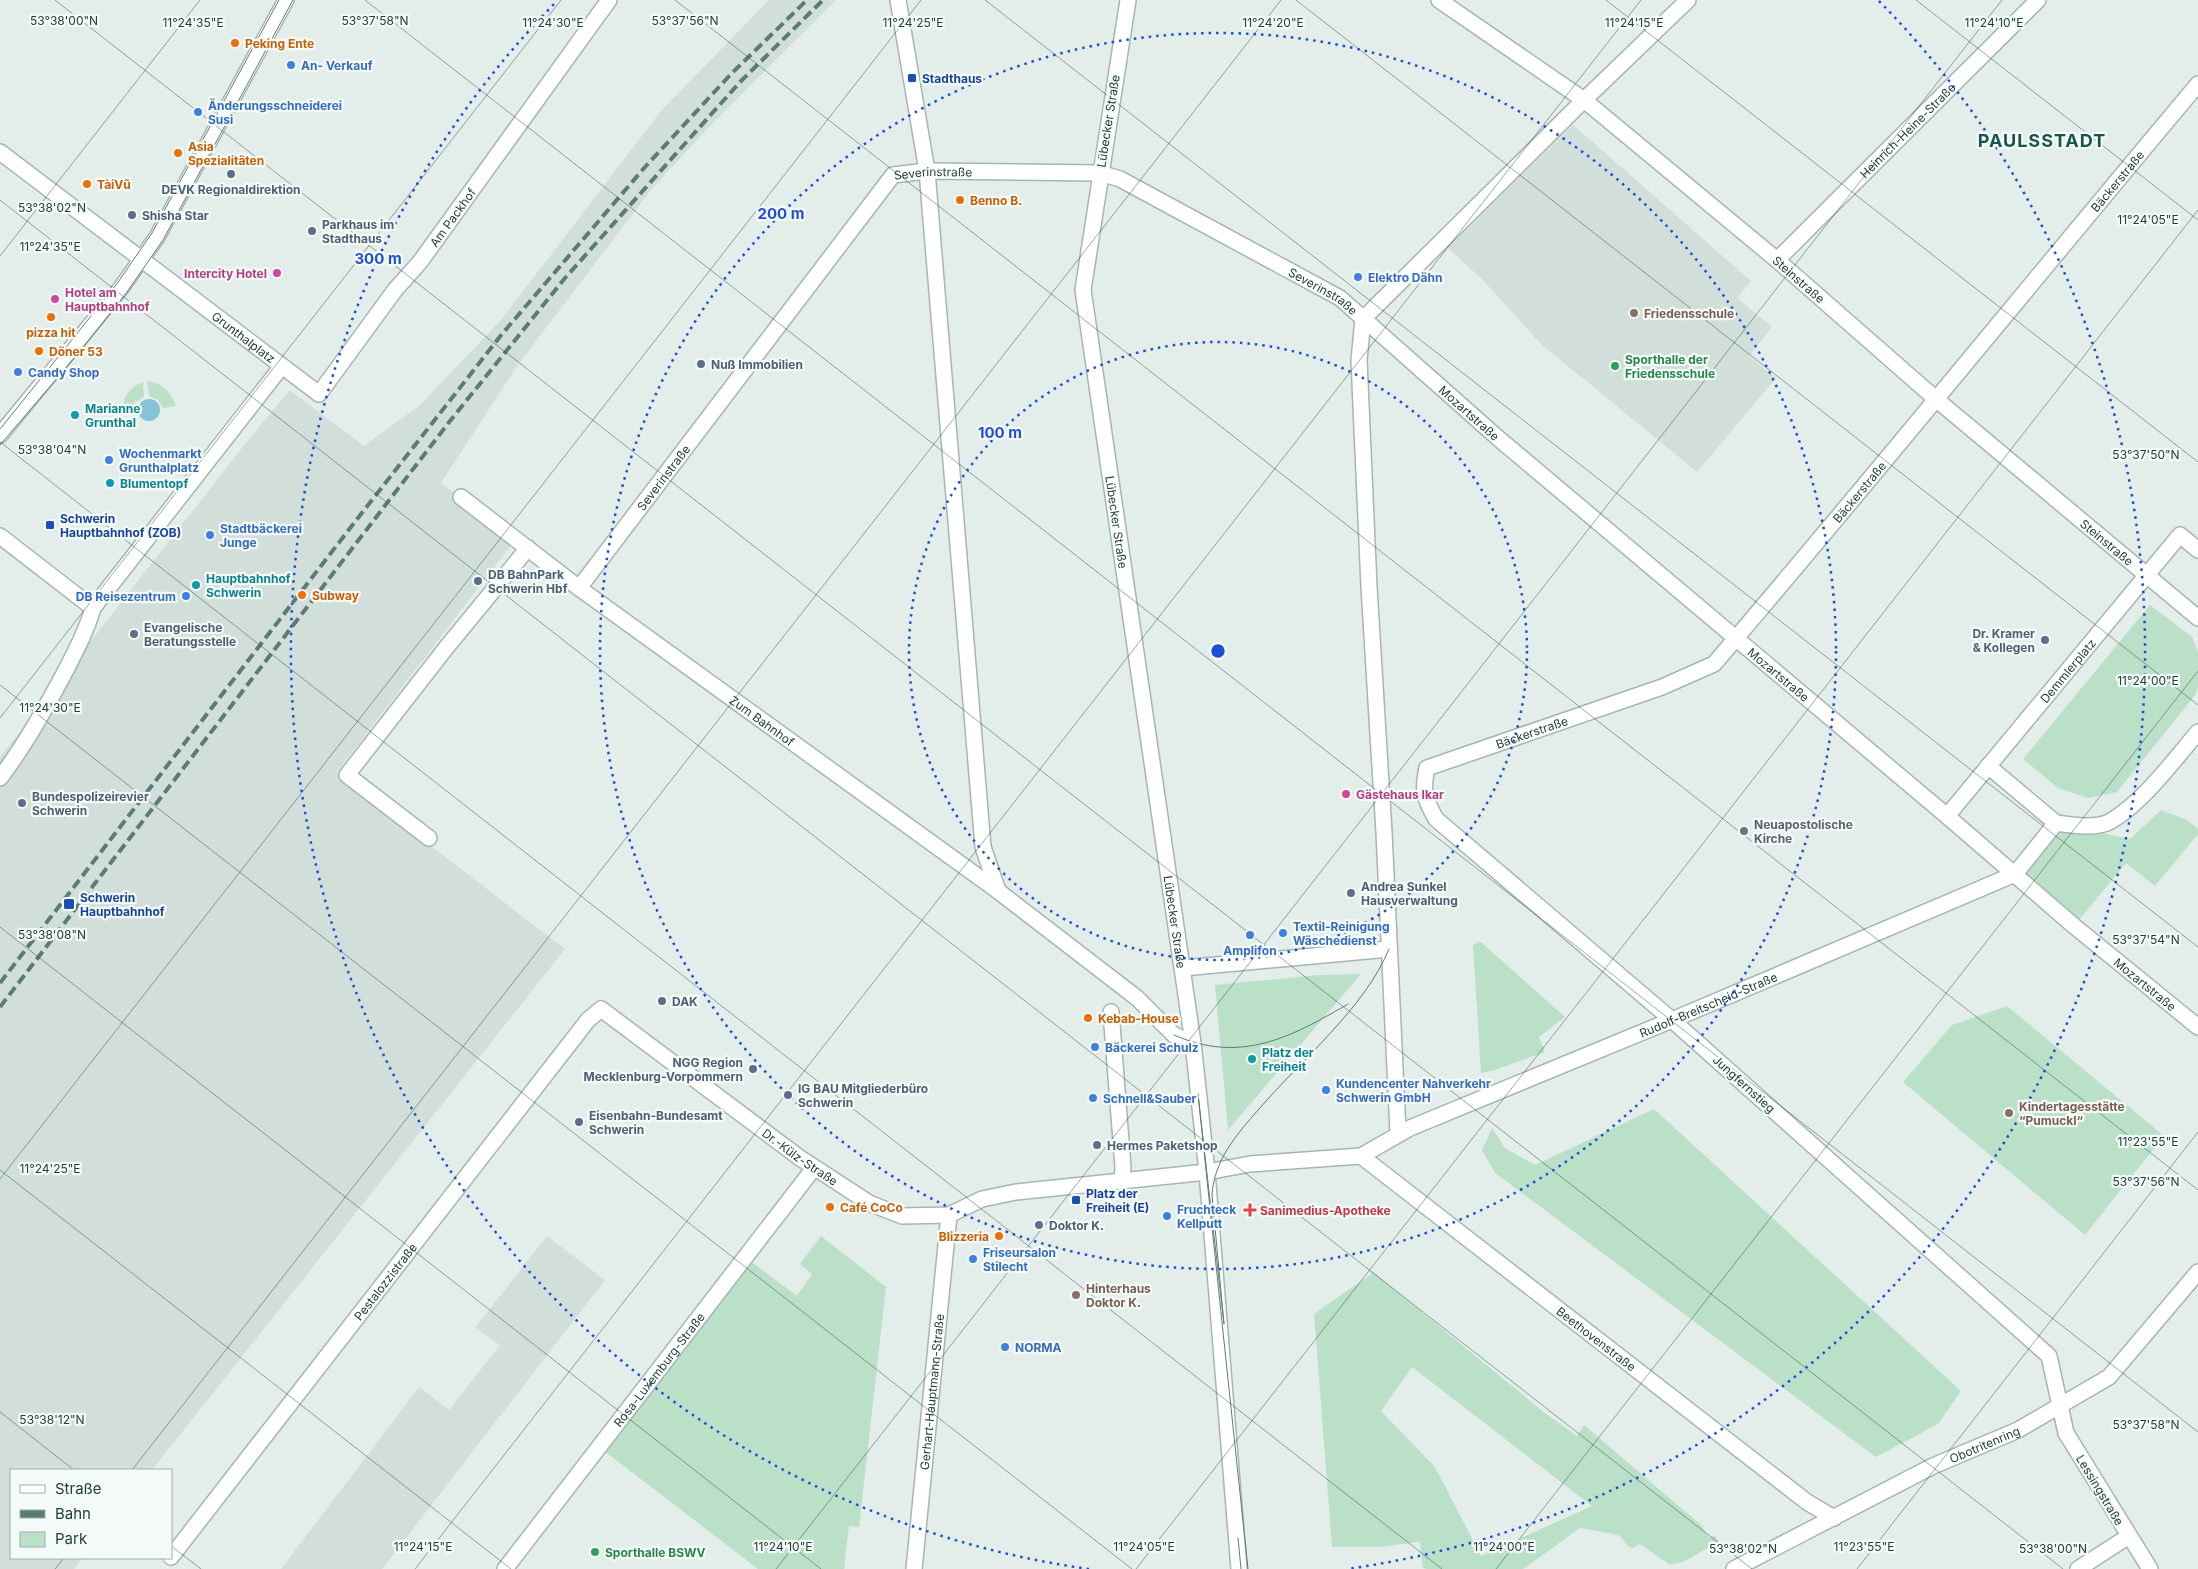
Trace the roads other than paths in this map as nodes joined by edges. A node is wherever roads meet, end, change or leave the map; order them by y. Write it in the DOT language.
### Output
graph roads {
  1 [pos="286,0"];
  2 [pos="609,0"];
  3 [pos="898,0"];
  4 [pos="1128,0"];
  5 [pos="1439,0"];
  6 [pos="1688,0"];
  7 [pos="2038,0"];
  8 [pos="2198,84"];
  9 [pos="1584,100"];
  10 [pos="0,152"];
  11 [pos="927,171"];
  12 [pos="1100,172"];
  13 [pos="142,259"];
  14 [pos="1777,260"];
  15 [pos="1363,319"];
  16 [pos="282,366"];
  17 [pos="1937,400"];
  18 [pos="0,436"];
  19 [pos="461,497"];
  20 [pos="0,536"];
  21 [pos="528,548"];
  22 [pos="2198,550"];
  23 [pos="2147,575"];
  24 [pos="580,588"];
  25 [pos="92,608"];
  26 [pos="2198,618"];
  27 [pos="1736,639"];
  28 [pos="2198,732"];
  29 [pos="1988,766"];
  30 [pos="1427,768"];
  31 [pos="0,778"];
  32 [pos="1947,816"];
  33 [pos="2056,823"];
  34 [pos="429,838"];
  35 [pos="2015,874"];
  36 [pos="998,891"];
  37 [pos="1389,950"];
  38 [pos="1183,968"];
  39 [pos="601,1009"];
  40 [pos="1111,1012"];
  41 [pos="1672,1020"];
  42 [pos="2198,1026"];
  43 [pos="1193,1043"];
  44 [pos="1398,1133"];
  45 [pos="1360,1156"];
  46 [pos="814,1168"];
  47 [pos="1207,1172"];
  48 [pos="1122,1181"];
  49 [pos="949,1215"];
  50 [pos="2198,1272"];
  51 [pos="2061,1406"];
  52 [pos="1834,1518"];
  53 [pos="2129,1536"];
  54 [pos="1238,1538"];
  55 [pos="172,1557"];
  56 [pos="170,1559"];
  57 [pos="162,1569"];
  58 [pos="504,1569"];
  59 [pos="914,1569"];
  60 [pos="1239,1569"];
  61 [pos="1244,1569"];
  62 [pos="1734,1569"];
  63 [pos="2078,1569"];
  64 [pos="2150,1569"];
  1 -- 13 [label="street"];
  2 -- 16 [label="street, Am Packhof"];
  3 -- 11 [label="street"];
  4 -- 12 [label="street, Lübecker Straße"];
  5 -- 9 [label="street, Steinstraße"];
  6 -- 9 [label="street"];
  7 -- 14 [label="street, Heinrich-Heine-Straße"];
  8 -- 17 [label="street, Bäckerstraße"];
  9 -- 14 [label="street, Steinstraße"];
  9 -- 15 [label="street"];
  10 -- 13 [label="street"];
  11 -- 12 [label="street, Severinstraße"];
  11 -- 24 [label="street, Severinstraße"];
  11 -- 36 [label="street"];
  12 -- 15 [label="street, Severinstraße"];
  12 -- 38 [label="street, Lübecker Straße"];
  13 -- 16 [label="street, Grunthalplatz"];
  13 -- 18 [label="street"];
  14 -- 17 [label="street, Steinstraße"];
  15 -- 27 [label="street, Mozartstraße"];
  15 -- 37 [label="street"];
  16 -- 25 [label="street, Grunthalplatz"];
  17 -- 23 [label="street, Steinstraße"];
  17 -- 27 [label="street, Bäckerstraße"];
  19 -- 21 [label="street, Zum Bahnhof"];
  20 -- 25 [label="street"];
  21 -- 24 [label="street, Zum Bahnhof"];
  21 -- 34 [label="street"];
  22 -- 23 [label="street, Demmlerplatz"];
  23 -- 26 [label="street"];
  23 -- 29 [label="street, Demmlerplatz"];
  24 -- 36 [label="street, Zum Bahnhof"];
  25 -- 31 [label="street, Grunthalplatz"];
  27 -- 30 [label="street, Bäckerstraße"];
  27 -- 32 [label="street, Mozartstraße"];
  28 -- 33 [label="street"];
  29 -- 32 [label="street, Demmlerplatz"];
  29 -- 33 [label="street"];
  30 -- 41 [label="street, Jungfernstieg"];
  32 -- 35 [label="street, Mozartstraße"];
  33 -- 35 [label="street"];
  35 -- 41 [label="street, Rudolf-Breitscheid-Straße"];
  35 -- 42 [label="street, Mozartstraße"];
  36 -- 43 [label="street, Zum Bahnhof"];
  37 -- 38 [label="street"];
  37 -- 44 [label="street"];
  38 -- 43 [label="street, Lübecker Straße"];
  39 -- 46 [label="street, Dr.-Külz-Straße"];
  39 -- 55 [label="street, Pestalozzistraße"];
  40 -- 48 [label="street"];
  41 -- 44 [label="street, Rudolf-Breitscheid-Straße"];
  41 -- 51 [label="street, Jungfernstieg"];
  43 -- 47 [label="street, Lübecker Straße"];
  44 -- 45 [label="street, Rudolf-Breitscheid-Straße"];
  45 -- 47 [label="street"];
  45 -- 52 [label="street, Beethovenstraße"];
  46 -- 49 [label="street, Dr.-Külz-Straße"];
  46 -- 58 [label="street, Rosa-Luxemburg-Straße"];
  47 -- 48 [label="street, Dr.-Külz-Straße"];
  47 -- 54 [label="street, Lübecker Straße"];
  48 -- 49 [label="street, Dr.-Külz-Straße"];
  49 -- 59 [label="street, Gerhart-Hauptmann-Straße"];
  50 -- 51 [label="street, Obotritenring"];
  51 -- 52 [label="street, Obotritenring"];
  51 -- 53 [label="street, Lessingstraße"];
  52 -- 62 [label="street, Obotritenring"];
  53 -- 63 [label="street"];
  53 -- 64 [label="street, Lessingstraße"];
  54 -- 60 [label="street"];
  54 -- 61 [label="street"];
  56 -- 57 [label="street, Pestalozzistraße"];
}
